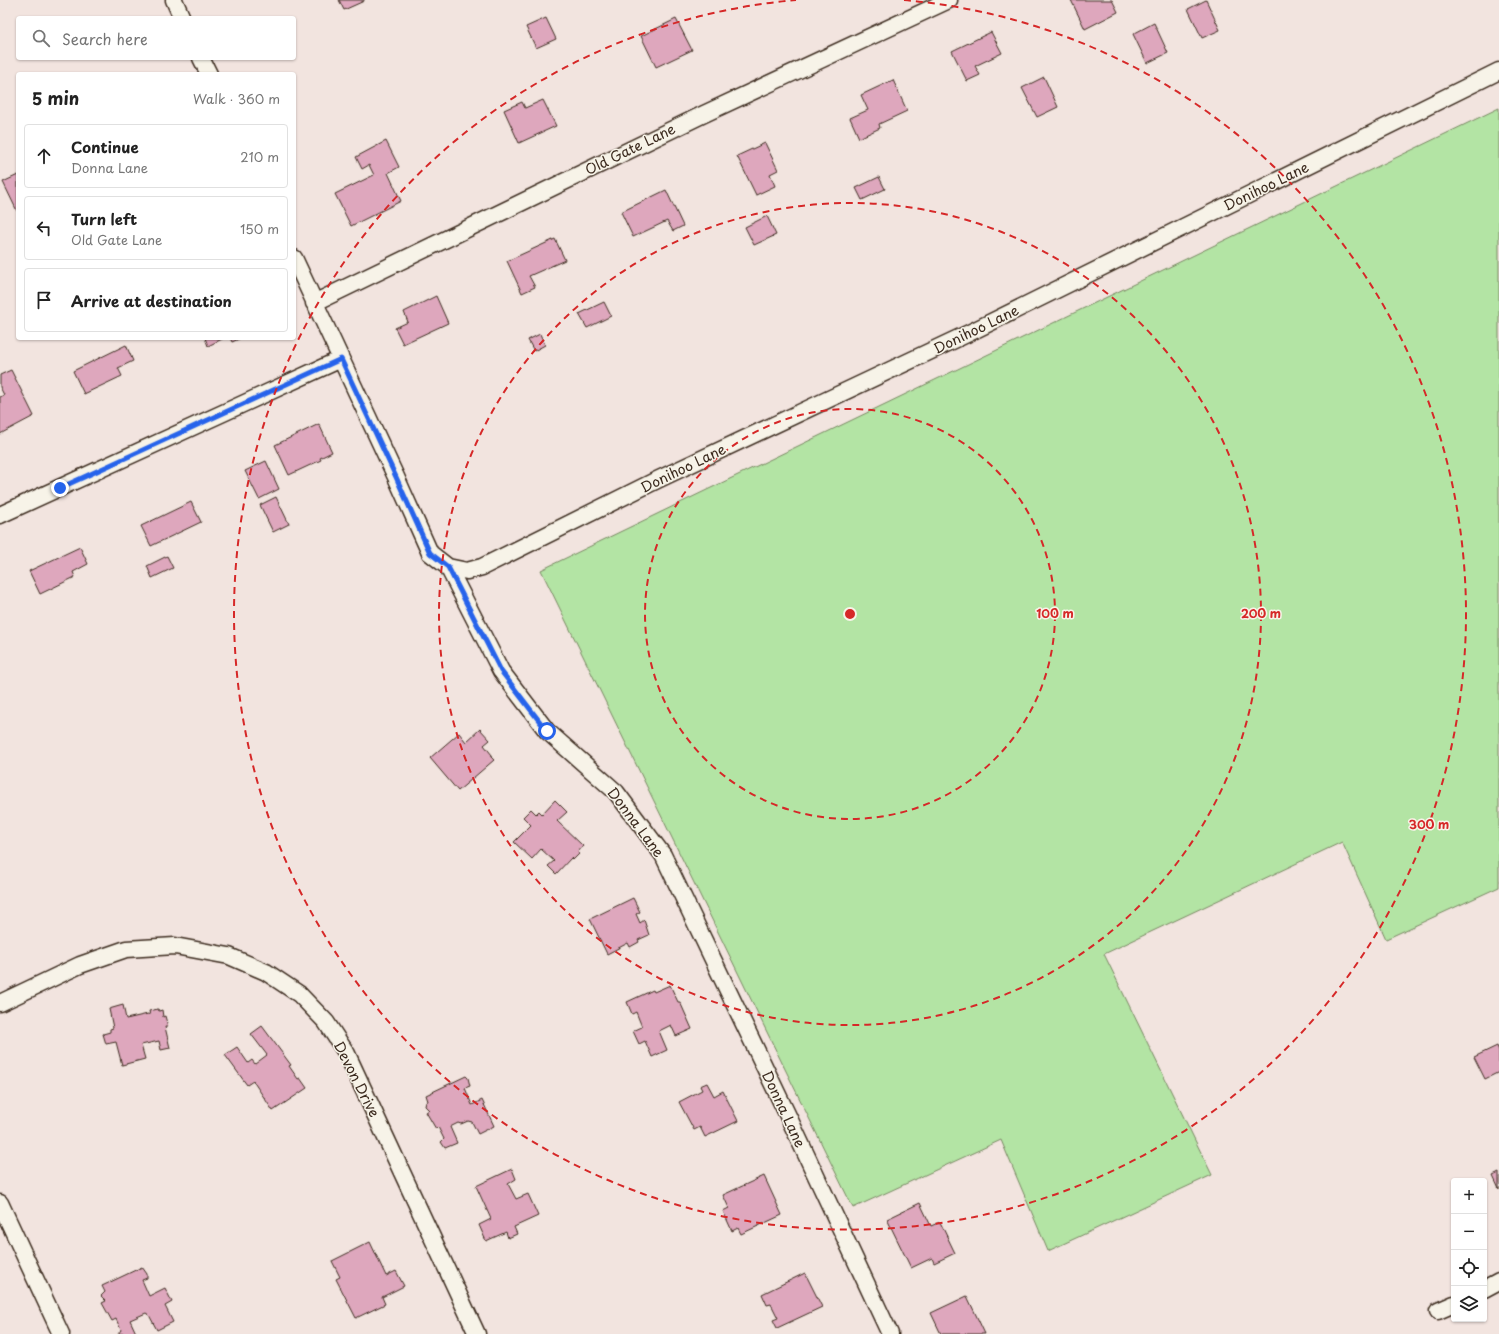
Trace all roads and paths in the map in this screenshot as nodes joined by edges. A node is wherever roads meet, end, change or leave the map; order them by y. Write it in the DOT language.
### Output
graph roads {
  1 [pos="174,0"];
  2 [pos="949,0"];
  3 [pos="181,16"];
  4 [pos="202,60"];
  5 [pos="1499,71"];
  6 [pos="208,72"];
  7 [pos="296,262"];
  8 [pos="314,303"];
  9 [pos="341,359"];
  10 [pos="0,515"];
  11 [pos="448,567"];
  12 [pos="0,1003"];
  13 [pos="0,1203"];
  14 [pos="1499,1282"];
  15 [pos="1487,1288"];
  16 [pos="1451,1305"];
  17 [pos="1438,1311"];
  18 [pos="62,1334"];
  19 [pos="477,1334"];
  20 [pos="890,1334"];
  1 -- 3 [label="street"];
  2 -- 8 [label="street, Old Gate Lane"];
  4 -- 6 [label="street"];
  5 -- 11 [label="street, Donihoo Lane"];
  7 -- 8 [label="street, Donna Lane"];
  8 -- 9 [label="street, Donna Lane"];
  9 -- 10 [label="street"];
  9 -- 11 [label="street, Donna Lane"];
  11 -- 20 [label="street, Donna Lane"];
  12 -- 19 [label="street, Devon Drive"];
  13 -- 18 [label="street"];
  14 -- 15 [label="street"];
  16 -- 17 [label="street"];
}
